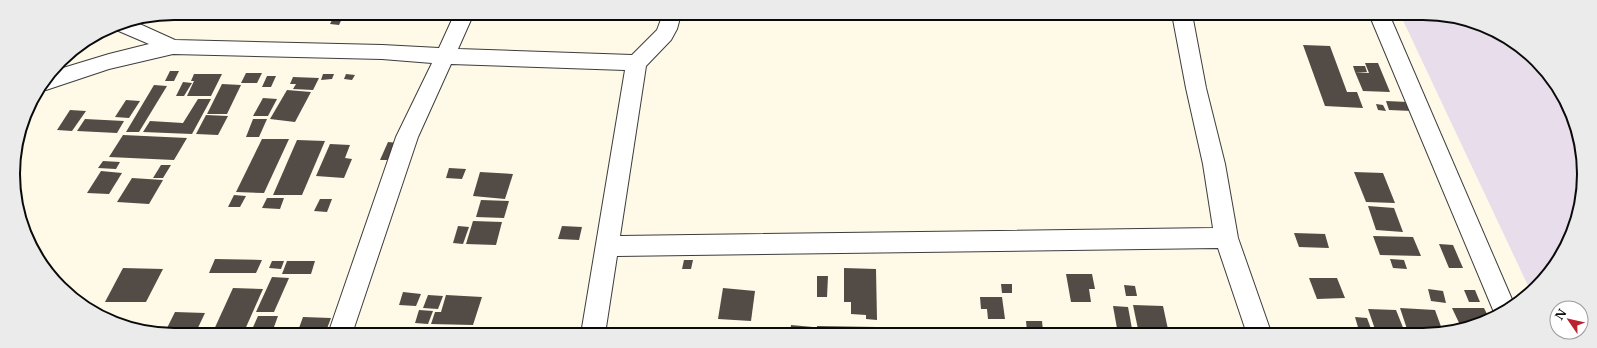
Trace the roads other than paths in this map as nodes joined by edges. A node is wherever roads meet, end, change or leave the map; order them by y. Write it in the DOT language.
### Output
graph roads {
  1 [pos="462,20"];
  2 [pos="670,20"];
  3 [pos="1183,20"];
  4 [pos="1382,20"];
  5 [pos="128,27"];
  6 [pos="173,47"];
  7 [pos="445,56"];
  8 [pos="636,63"];
  9 [pos="52,80"];
  10 [pos="1226,238"];
  11 [pos="606,246"];
  12 [pos="1503,305"];
  13 [pos="342,328"];
  14 [pos="593,328"];
  15 [pos="1258,328"];
  1 -- 7 [label="street"];
  2 -- 8 [label="street"];
  3 -- 10 [label="street"];
  4 -- 12 [label="street"];
  5 -- 6 [label="street"];
  6 -- 7 [label="street"];
  6 -- 9 [label="street"];
  7 -- 8 [label="street"];
  7 -- 13 [label="street"];
  8 -- 11 [label="street"];
  10 -- 11 [label="street"];
  10 -- 15 [label="street"];
  11 -- 14 [label="street"];
}
